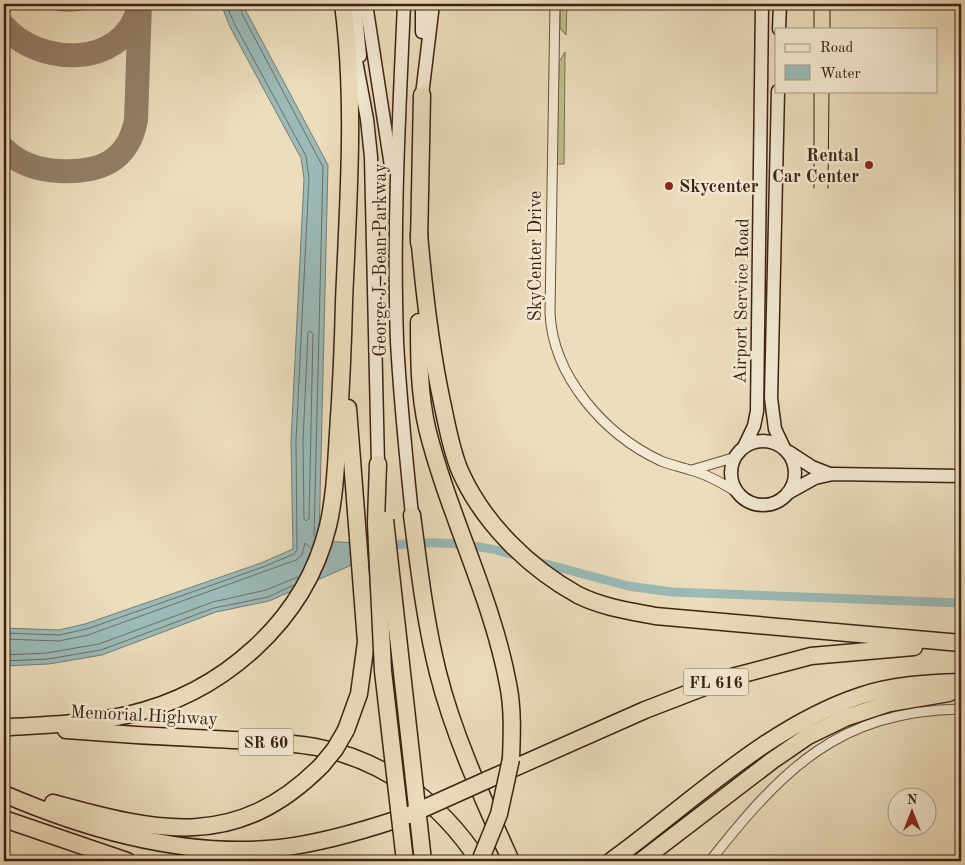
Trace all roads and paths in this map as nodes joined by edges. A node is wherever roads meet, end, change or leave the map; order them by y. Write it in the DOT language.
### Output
graph roads {
  1 [pos="343,4"];
  2 [pos="355,4"];
  3 [pos="366,4"];
  4 [pos="404,4"];
  5 [pos="422,4"];
  6 [pos="433,4"];
  7 [pos="555,4"];
  8 [pos="762,4"];
  9 [pos="780,4"];
  10 [pos="779,28"];
  11 [pos="778,92"];
  12 [pos="422,95"];
  13 [pos="367,119"];
  14 [pos="396,226"];
  15 [pos="419,234"];
  16 [pos="343,333"];
  17 [pos="785,449"];
  18 [pos="740,452"];
  19 [pos="378,464"];
  20 [pos="692,470"];
  21 [pos="833,474"];
  22 [pos="961,476"];
  23 [pos="738,493"];
  24 [pos="787,495"];
  25 [pos="412,515"];
  26 [pos="381,521"];
  27 [pos="961,644"];
  28 [pos="961,682"];
  29 [pos="961,691"];
  30 [pos="961,709"];
  31 [pos="7,726"];
  32 [pos="4,789"];
  33 [pos="4,794"];
  34 [pos="4,819"];
  35 [pos="127,861"];
  36 [pos="405,861"];
  37 [pos="424,861"];
  38 [pos="479,861"];
  39 [pos="511,861"];
  40 [pos="611,861"];
  41 [pos="641,861"];
  42 [pos="710,861"];
  1 -- 13 [label="street, George J. Bean Parkway"];
  1 -- 16 [label="highway"];
  2 -- 13 [label="street"];
  3 -- 14 [label="street"];
  4 -- 14 [label="street, George J. Bean Parkway"];
  5 -- 12 [label="street"];
  6 -- 12 [label="street"];
  7 -- 20 [label="street, SkyCenter Drive"];
  8 -- 18 [label="street, Airport Service Road"];
  9 -- 10 [label="street"];
  11 -- 17 [label="street, Airport Service Road"];
  12 -- 15 [label="highway"];
  13 -- 19 [label="street, George J. Bean Parkway"];
  14 -- 25 [label="street, George J. Bean Parkway"];
  15 -- 27 [label="highway"];
  15 -- 38 [label="highway, bridge"];
  16 -- 31 [label="highway"];
  16 -- 32 [label="highway, bridge"];
  17 -- 18 [label="street"];
  17 -- 21 [label="street"];
  17 -- 24 [label="street"];
  18 -- 20 [label="street"];
  18 -- 23 [label="street"];
  19 -- 26 [label="highway"];
  20 -- 23 [label="street, SkyCenter Drive"];
  21 -- 22 [label="street"];
  21 -- 24 [label="street"];
  23 -- 24 [label="street"];
  25 -- 39 [label="highway"];
  26 -- 36 [label="highway, bridge"];
  26 -- 37 [label="highway, bridge"];
  27 -- 33 [label="highway, FL 616, bridge"];
  28 -- 40 [label="highway"];
  29 -- 41 [label="highway"];
  30 -- 42 [label="street"];
  31 -- 38 [label="highway, Memorial Highway / SR 60"];
  34 -- 35 [label="highway"];
}
